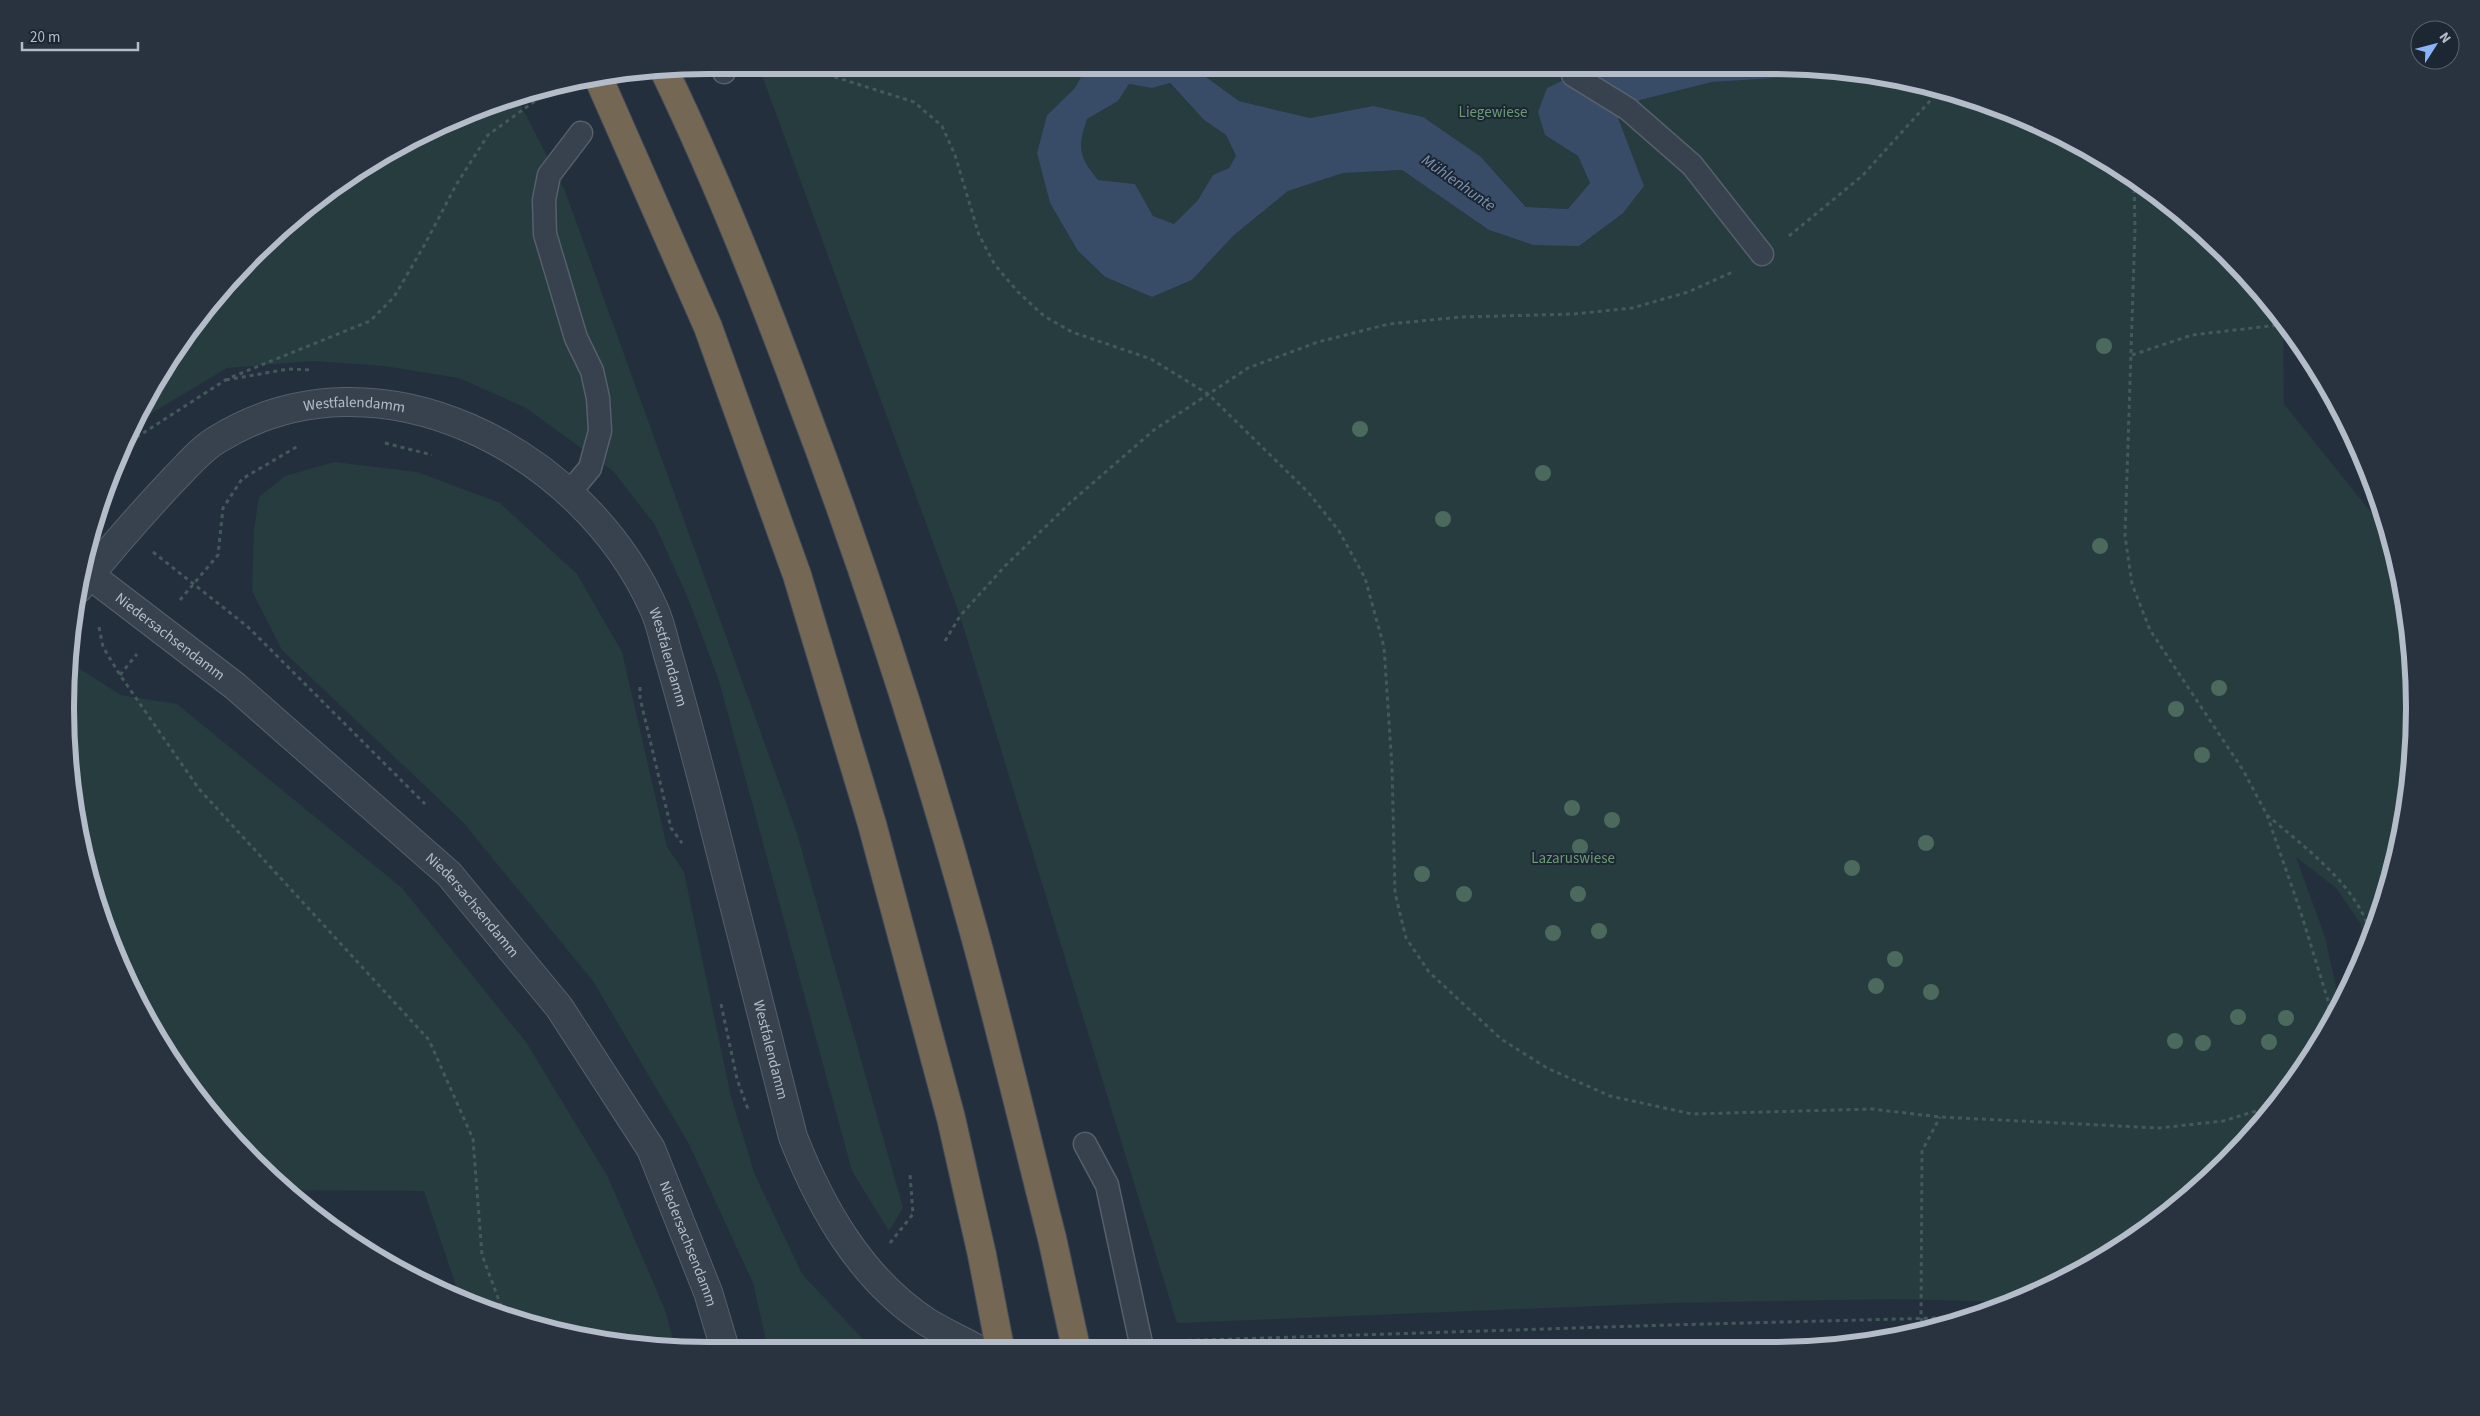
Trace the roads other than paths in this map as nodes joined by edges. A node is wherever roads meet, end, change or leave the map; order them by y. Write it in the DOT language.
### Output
graph roads {
  1 [pos="666,75"];
  2 [pos="684,75"];
  3 [pos="1573,75"];
  4 [pos="588,85"];
  5 [pos="581,133"];
  6 [pos="699,143"];
  7 [pos="1762,254"];
  8 [pos="570,492"];
  9 [pos="89,570"];
  10 [pos="87,580"];
  11 [pos="1085,1144"];
  12 [pos="723,1342"];
  13 [pos="965,1342"];
  14 [pos="999,1342"];
  15 [pos="1075,1342"];
  16 [pos="1141,1342"];
  1 -- 6 [label="highway"];
  2 -- 6 [label="highway"];
  3 -- 7 [label="lane"];
  4 -- 14 [label="highway, bridge"];
  5 -- 8 [label="lane"];
  6 -- 15 [label="highway, bridge"];
  8 -- 9 [label="street, Westfalendamm"];
  8 -- 13 [label="street, Westfalendamm"];
  10 -- 12 [label="street, Niedersachsendamm"];
  11 -- 16 [label="lane"];
}
